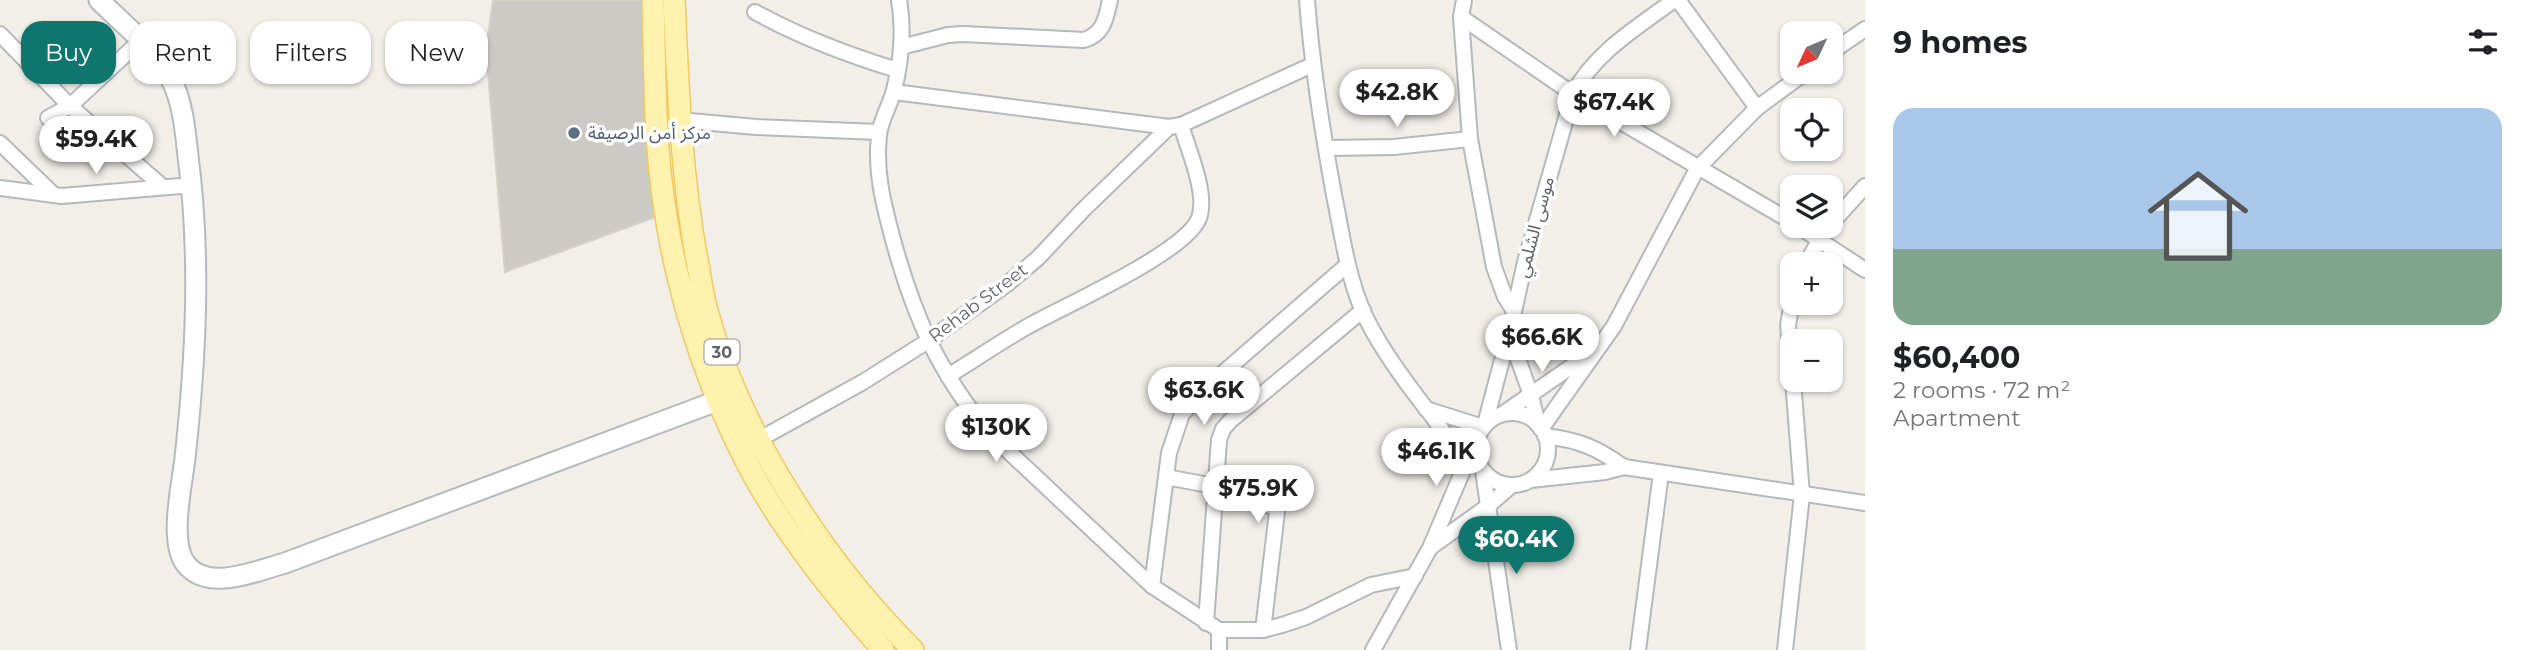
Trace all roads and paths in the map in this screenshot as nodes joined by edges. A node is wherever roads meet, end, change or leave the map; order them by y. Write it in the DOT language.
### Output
graph roads {
  1 [pos="99,0"];
  2 [pos="653,0"];
  3 [pos="674,0"];
  4 [pos="899,0"];
  5 [pos="1110,0"];
  6 [pos="1307,0"];
  7 [pos="1464,0"];
  8 [pos="1676,0"];
  9 [pos="755,12"];
  10 [pos="1461,17"];
  11 [pos="1865,30"];
  12 [pos="130,32"];
  13 [pos="676,33"];
  14 [pos="0,34"];
  15 [pos="654,34"];
  16 [pos="1843,44"];
  17 [pos="901,47"];
  18 [pos="130,49"];
  19 [pos="1312,65"];
  20 [pos="897,70"];
  21 [pos="173,84"];
  22 [pos="1790,84"];
  23 [pos="894,92"];
  24 [pos="1573,94"];
  25 [pos="70,106"];
  26 [pos="1757,108"];
  27 [pos="48,118"];
  28 [pos="679,120"];
  29 [pos="1175,126"];
  30 [pos="879,132"];
  31 [pos="1470,139"];
  32 [pos="0,143"];
  33 [pos="1325,148"];
  34 [pos="1697,169"];
  35 [pos="192,185"];
  36 [pos="1865,186"];
  37 [pos="163,187"];
  38 [pos="0,188"];
  39 [pos="54,195"];
  40 [pos="1843,211"];
  41 [pos="1780,215"];
  42 [pos="1819,238"];
  43 [pos="1812,252"];
  44 [pos="1348,265"];
  45 [pos="1865,270"];
  46 [pos="1363,310"];
  47 [pos="1514,311"];
  48 [pos="1509,334"];
  49 [pos="928,341"];
  50 [pos="1598,348"];
  51 [pos="948,376"];
  52 [pos="1794,392"];
  53 [pos="1531,396"];
  54 [pos="717,401"];
  55 [pos="1426,409"];
  56 [pos="1501,415"];
  57 [pos="1484,426"];
  58 [pos="1541,430"];
  59 [pos="758,440"];
  60 [pos="1476,465"];
  61 [pos="1624,467"];
  62 [pos="1661,473"];
  63 [pos="1166,477"];
  64 [pos="1530,480"];
  65 [pos="1512,485"];
  66 [pos="1214,486"];
  67 [pos="1802,495"];
  68 [pos="1865,503"];
  69 [pos="1488,506"];
  70 [pos="1430,548"];
  71 [pos="1415,576"];
  72 [pos="1152,586"];
  73 [pos="1213,627"];
  74 [pos="1263,630"];
  75 [pos="883,650"];
  76 [pos="913,650"];
  77 [pos="1219,650"];
  78 [pos="1373,650"];
  79 [pos="1509,650"];
  80 [pos="1638,650"];
  81 [pos="1785,650"];
  1 -- 12 [label="street"];
  2 -- 15 [label="main road, 30"];
  3 -- 13 [label="main road, 30"];
  4 -- 17 [label="street"];
  5 -- 17 [label="street"];
  6 -- 19 [label="street"];
  7 -- 10 [label="street"];
  8 -- 24 [label="street, موسى الشلمي"];
  8 -- 26 [label="street"];
  9 -- 20 [label="street"];
  10 -- 24 [label="street"];
  10 -- 31 [label="street"];
  11 -- 16 [label="street"];
  13 -- 15 [label="main road"];
  13 -- 28 [label="main road, 30"];
  14 -- 25 [label="street"];
  15 -- 54 [label="main road, 30"];
  17 -- 20 [label="street"];
  18 -- 25 [label="street"];
  19 -- 29 [label="street"];
  19 -- 33 [label="street"];
  20 -- 23 [label="street"];
  21 -- 35 [label="street"];
  22 -- 26 [label="street"];
  23 -- 29 [label="street"];
  23 -- 30 [label="street"];
  24 -- 34 [label="street"];
  24 -- 47 [label="street, موسى الشلمي"];
  25 -- 27 [label="street"];
  25 -- 37 [label="street"];
  26 -- 34 [label="street"];
  28 -- 30 [label="street"];
  28 -- 59 [label="main road, 30"];
  29 -- 49 [label="street, Rehab Street"];
  29 -- 51 [label="street"];
  30 -- 49 [label="street"];
  31 -- 33 [label="street"];
  31 -- 47 [label="street"];
  32 -- 39 [label="street"];
  33 -- 44 [label="street"];
  34 -- 41 [label="street"];
  34 -- 50 [label="street"];
  35 -- 37 [label="street"];
  35 -- 54 [label="street"];
  36 -- 40 [label="street"];
  37 -- 39 [label="street"];
  38 -- 39 [label="street"];
  42 -- 43 [label="street"];
  42 -- 45 [label="street"];
  44 -- 46 [label="street"];
  44 -- 63 [label="street"];
  46 -- 55 [label="street"];
  46 -- 66 [label="street"];
  47 -- 48 [label="street, موسى الشلمي"];
  48 -- 53 [label="street"];
  48 -- 57 [label="street, موسى الشلمي"];
  49 -- 51 [label="street"];
  49 -- 59 [label="street, Rehab Street"];
  50 -- 53 [label="street"];
  50 -- 58 [label="street"];
  51 -- 72 [label="street"];
  52 -- 67 [label="street"];
  53 -- 56 [label="street"];
  53 -- 58 [label="street"];
  54 -- 75 [label="main road, 30"];
  55 -- 57 [label="street"];
  55 -- 60 [label="street"];
  56 -- 57 [label="street"];
  56 -- 58 [label="street"];
  57 -- 60 [label="street"];
  58 -- 61 [label="street"];
  58 -- 64 [label="street"];
  59 -- 76 [label="main road, 30"];
  60 -- 65 [label="street"];
  60 -- 69 [label="street"];
  60 -- 70 [label="street"];
  61 -- 62 [label="street"];
  61 -- 64 [label="street"];
  62 -- 67 [label="street"];
  62 -- 80 [label="street"];
  63 -- 66 [label="street"];
  63 -- 72 [label="street"];
  64 -- 65 [label="street"];
  65 -- 69 [label="street"];
  66 -- 73 [label="street"];
  66 -- 74 [label="street"];
  67 -- 68 [label="street"];
  67 -- 81 [label="street"];
  69 -- 70 [label="street"];
  69 -- 79 [label="street"];
  70 -- 71 [label="street"];
  71 -- 74 [label="street"];
  71 -- 78 [label="street"];
  72 -- 73 [label="street"];
  73 -- 74 [label="street"];
  73 -- 77 [label="street"];
}
